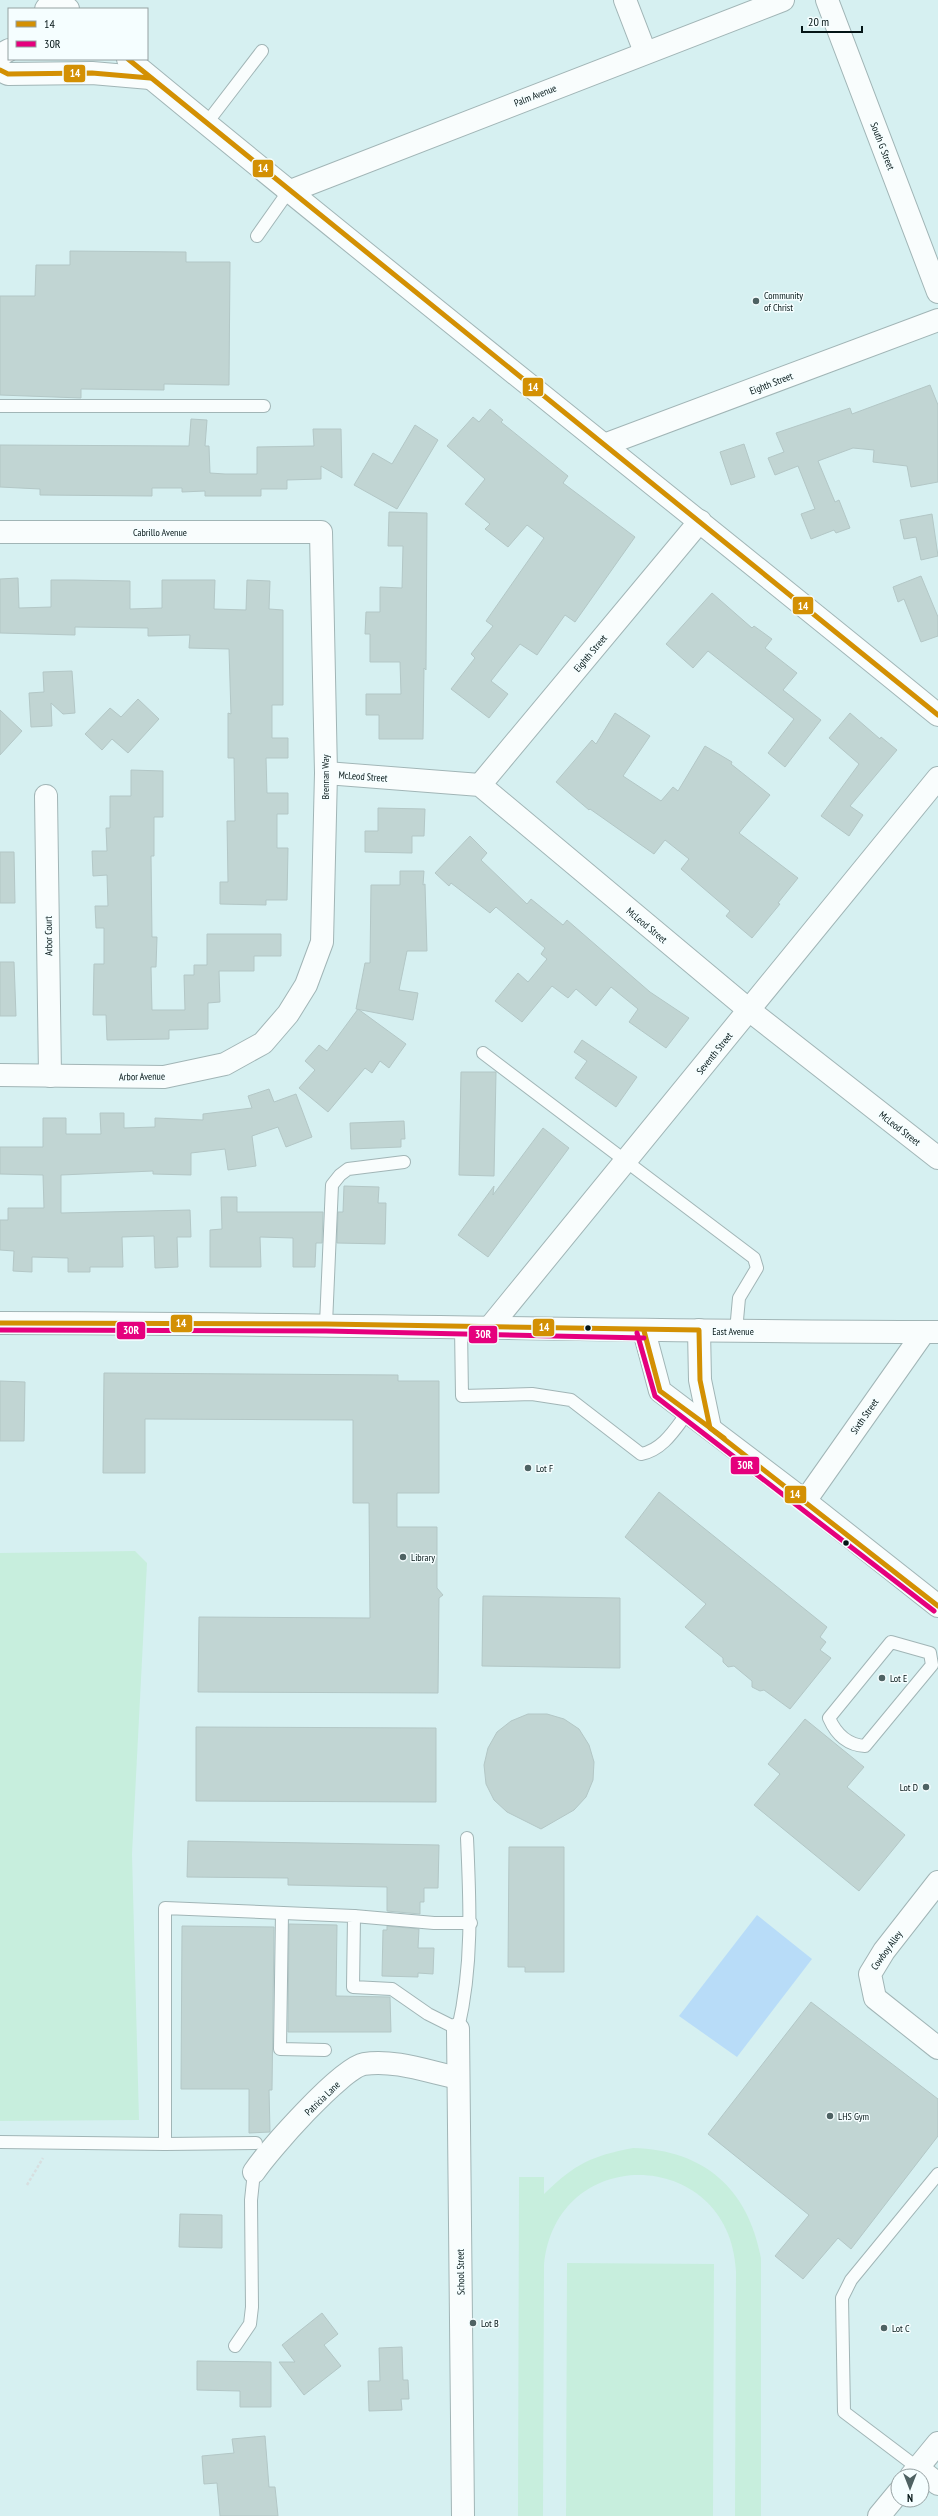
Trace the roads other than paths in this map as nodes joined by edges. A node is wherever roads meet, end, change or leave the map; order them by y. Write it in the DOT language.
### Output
graph roads {
  1 [pos="53,0"];
  2 [pos="57,0"];
  3 [pos="625,0"];
  4 [pos="783,0"];
  5 [pos="828,0"];
  6 [pos="47,8"];
  7 [pos="67,8"];
  8 [pos="262,51"];
  9 [pos="645,52"];
  10 [pos="129,60"];
  11 [pos="0,70"];
  12 [pos="150,78"];
  13 [pos="206,124"];
  14 [pos="288,192"];
  15 [pos="257,236"];
  16 [pos="938,292"];
  17 [pos="938,320"];
  18 [pos="0,406"];
  19 [pos="264,406"];
  20 [pos="604,445"];
  21 [pos="700,520"];
  22 [pos="0,532"];
  23 [pos="321,532"];
  24 [pos="938,715"];
  25 [pos="326,773"];
  26 [pos="938,778"];
  27 [pos="480,785"];
  28 [pos="46,796"];
  29 [pos="749,1010"];
  30 [pos="288,1014"];
  31 [pos="483,1053"];
  32 [pos="0,1075"];
  33 [pos="50,1076"];
  34 [pos="938,1158"];
  35 [pos="626,1161"];
  36 [pos="404,1162"];
  37 [pos="0,1323"];
  38 [pos="326,1324"];
  39 [pos="461,1327"];
  40 [pos="490,1327"];
  41 [pos="699,1330"];
  42 [pos="644,1331"];
  43 [pos="736,1331"];
  44 [pos="931,1332"];
  45 [pos="688,1412"];
  46 [pos="710,1428"];
  47 [pos="805,1501"];
  48 [pos="938,1606"];
  49 [pos="934,1649"];
  50 [pos="467,1838"];
  51 [pos="938,1882"];
  52 [pos="282,1913"];
  53 [pos="354,1916"];
  54 [pos="471,1923"];
  55 [pos="458,2029"];
  56 [pos="938,2048"];
  57 [pos="325,2050"];
  58 [pos="458,2078"];
  59 [pos="0,2142"];
  60 [pos="256,2143"];
  61 [pos="166,2144"];
  62 [pos="254,2172"];
  63 [pos="938,2174"];
  64 [pos="234,2346"];
  65 [pos="938,2443"];
  66 [pos="910,2468"];
  67 [pos="918,2468"];
  68 [pos="890,2502"];
  69 [pos="464,2516"];
  70 [pos="879,2516"];
  1 -- 6 [label="street"];
  2 -- 7 [label="street"];
  3 -- 9 [label="street"];
  4 -- 9 [label="street, Palm Avenue"];
  5 -- 16 [label="street, South G Street"];
  8 -- 13 [label="lane"];
  9 -- 14 [label="street, Palm Avenue"];
  10 -- 12 [label="street"];
  11 -- 12 [label="street"];
  12 -- 13 [label="street"];
  13 -- 14 [label="street"];
  14 -- 15 [label="lane"];
  14 -- 20 [label="street"];
  17 -- 20 [label="street, Eighth Street"];
  18 -- 19 [label="lane"];
  20 -- 21 [label="street"];
  21 -- 24 [label="street"];
  21 -- 27 [label="street, Eighth Street"];
  22 -- 23 [label="street, Cabrillo Avenue"];
  23 -- 25 [label="street, Brennan Way"];
  25 -- 27 [label="street, McLeod Street"];
  25 -- 30 [label="street, Brennan Way"];
  26 -- 29 [label="street, Seventh Street"];
  27 -- 29 [label="street, McLeod Street"];
  28 -- 33 [label="street, Arbor Court"];
  29 -- 34 [label="street, McLeod Street"];
  29 -- 35 [label="street, Seventh Street"];
  30 -- 33 [label="street, Arbor Avenue"];
  31 -- 35 [label="lane"];
  32 -- 33 [label="street, Arbor Avenue"];
  35 -- 40 [label="street, Seventh Street"];
  35 -- 43 [label="lane"];
  36 -- 38 [label="lane"];
  37 -- 38 [label="street, East Avenue"];
  38 -- 39 [label="street, East Avenue"];
  39 -- 40 [label="street, East Avenue"];
  39 -- 45 [label="lane"];
  40 -- 42 [label="street, East Avenue"];
  41 -- 42 [label="street, East Avenue"];
  41 -- 43 [label="street, East Avenue"];
  41 -- 46 [label="street"];
  42 -- 45 [label="street"];
  43 -- 44 [label="street, East Avenue"];
  44 -- 47 [label="street, Sixth Street"];
  45 -- 46 [label="street"];
  46 -- 47 [label="street"];
  47 -- 48 [label="street"];
  49 -- 49 [label="lane"];
  50 -- 54 [label="lane"];
  51 -- 56 [label="street, Cowboy Alley"];
  52 -- 53 [label="lane"];
  52 -- 57 [label="lane"];
  52 -- 61 [label="lane"];
  53 -- 54 [label="lane"];
  53 -- 55 [label="lane"];
  54 -- 55 [label="lane"];
  55 -- 58 [label="street, School Street"];
  58 -- 62 [label="street, Patricia Lane"];
  58 -- 69 [label="street, School Street"];
  59 -- 61 [label="lane"];
  60 -- 61 [label="lane"];
  62 -- 64 [label="lane"];
  63 -- 66 [label="lane"];
  65 -- 67 [label="street"];
  68 -- 70 [label="street"];
}
